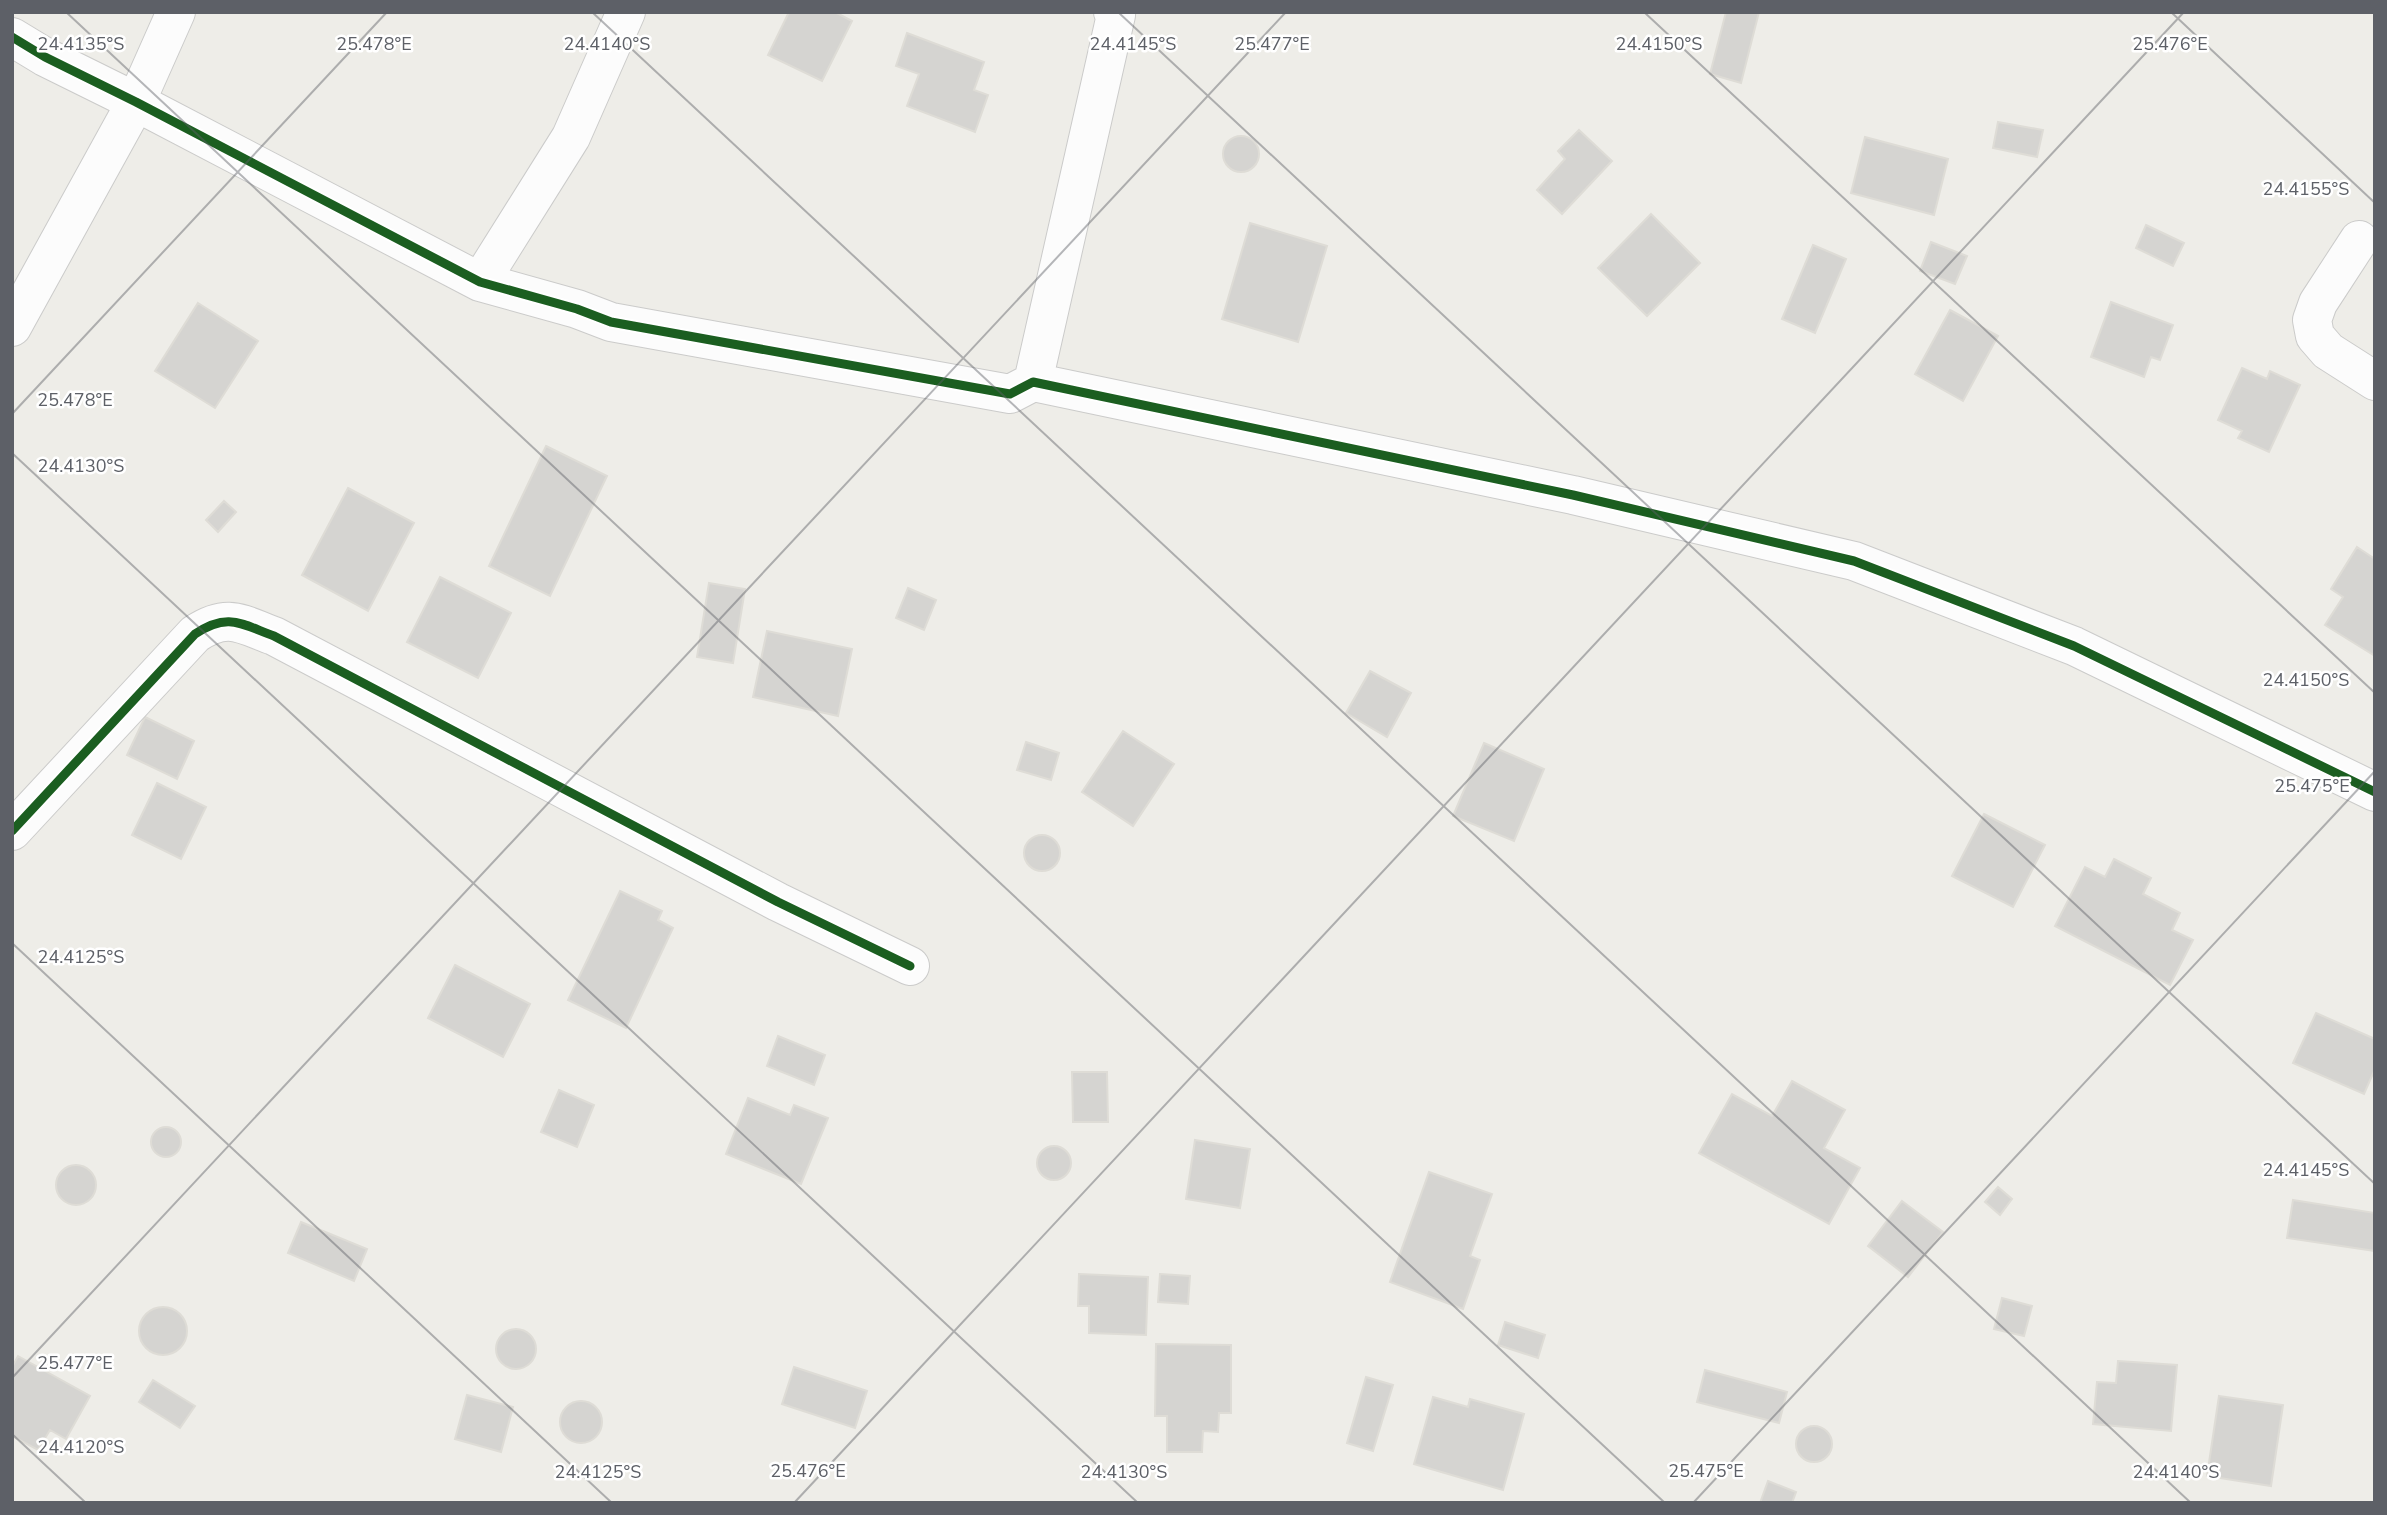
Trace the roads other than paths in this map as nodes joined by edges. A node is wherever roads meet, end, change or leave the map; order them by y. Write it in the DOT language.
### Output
graph roads {
  1 [pos="176,12"];
  2 [pos="626,12"];
  3 [pos="1117,13"];
  4 [pos="12,37"];
  5 [pos="136,102"];
  6 [pos="2359,240"];
  7 [pos="480,282"];
  8 [pos="12,327"];
  9 [pos="2375,381"];
  10 [pos="1033,382"];
  11 [pos="2375,792"];
  12 [pos="13,828"];
  13 [pos="910,966"];
  1 -- 5 [label="street"];
  2 -- 7 [label="street"];
  3 -- 10 [label="street"];
  4 -- 5 [label="street"];
  5 -- 7 [label="street"];
  5 -- 8 [label="street"];
  6 -- 9 [label="street"];
  7 -- 10 [label="street"];
  10 -- 11 [label="street"];
  12 -- 13 [label="street"];
}
